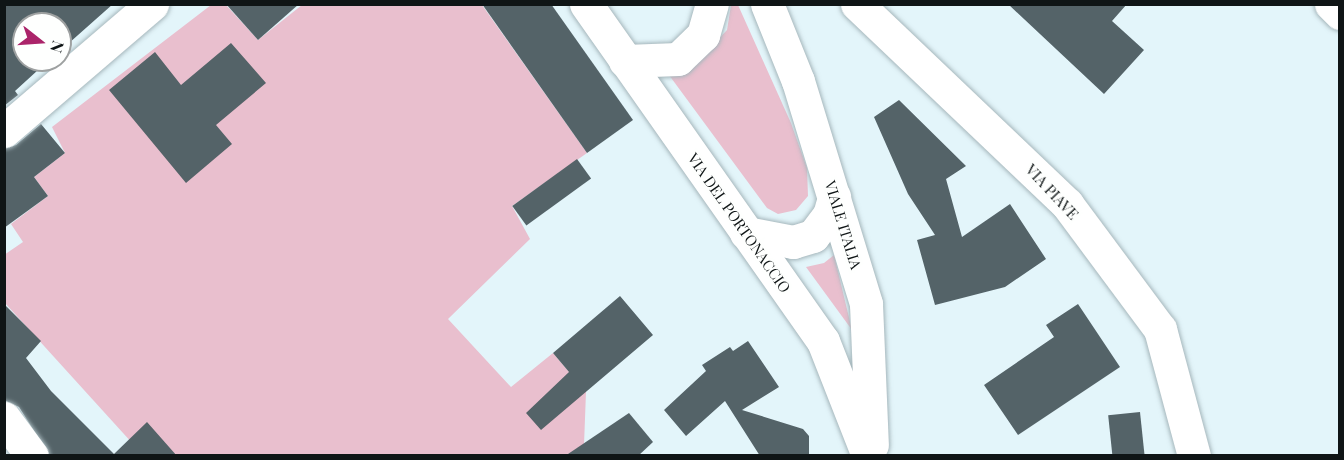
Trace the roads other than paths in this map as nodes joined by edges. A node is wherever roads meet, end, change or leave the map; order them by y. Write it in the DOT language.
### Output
graph roads {
  1 [pos="152,4"];
  2 [pos="586,4"];
  3 [pos="712,4"];
  4 [pos="857,4"];
  5 [pos="1330,4"];
  6 [pos="771,6"];
  7 [pos="1340,13"];
  8 [pos="625,61"];
  9 [pos="4,131"];
  10 [pos="834,197"];
  11 [pos="746,233"];
  12 [pos="4,418"];
  13 [pos="32,456"];
  14 [pos="868,456"];
  15 [pos="873,456"];
  16 [pos="1194,456"];
  1 -- 9 [label="main road"];
  2 -- 8 [label="main road, VIA DEL PORTONACCIO"];
  3 -- 8 [label="main road"];
  4 -- 16 [label="main road, VIA PIAVE"];
  5 -- 7 [label="main road"];
  6 -- 10 [label="main road, VIALE ITALIA"];
  8 -- 11 [label="main road, VIA DEL PORTONACCIO"];
  10 -- 11 [label="main road"];
  10 -- 15 [label="main road, VIALE ITALIA"];
  11 -- 14 [label="main road, VIA DEL PORTONACCIO"];
  12 -- 13 [label="main road"];
}
